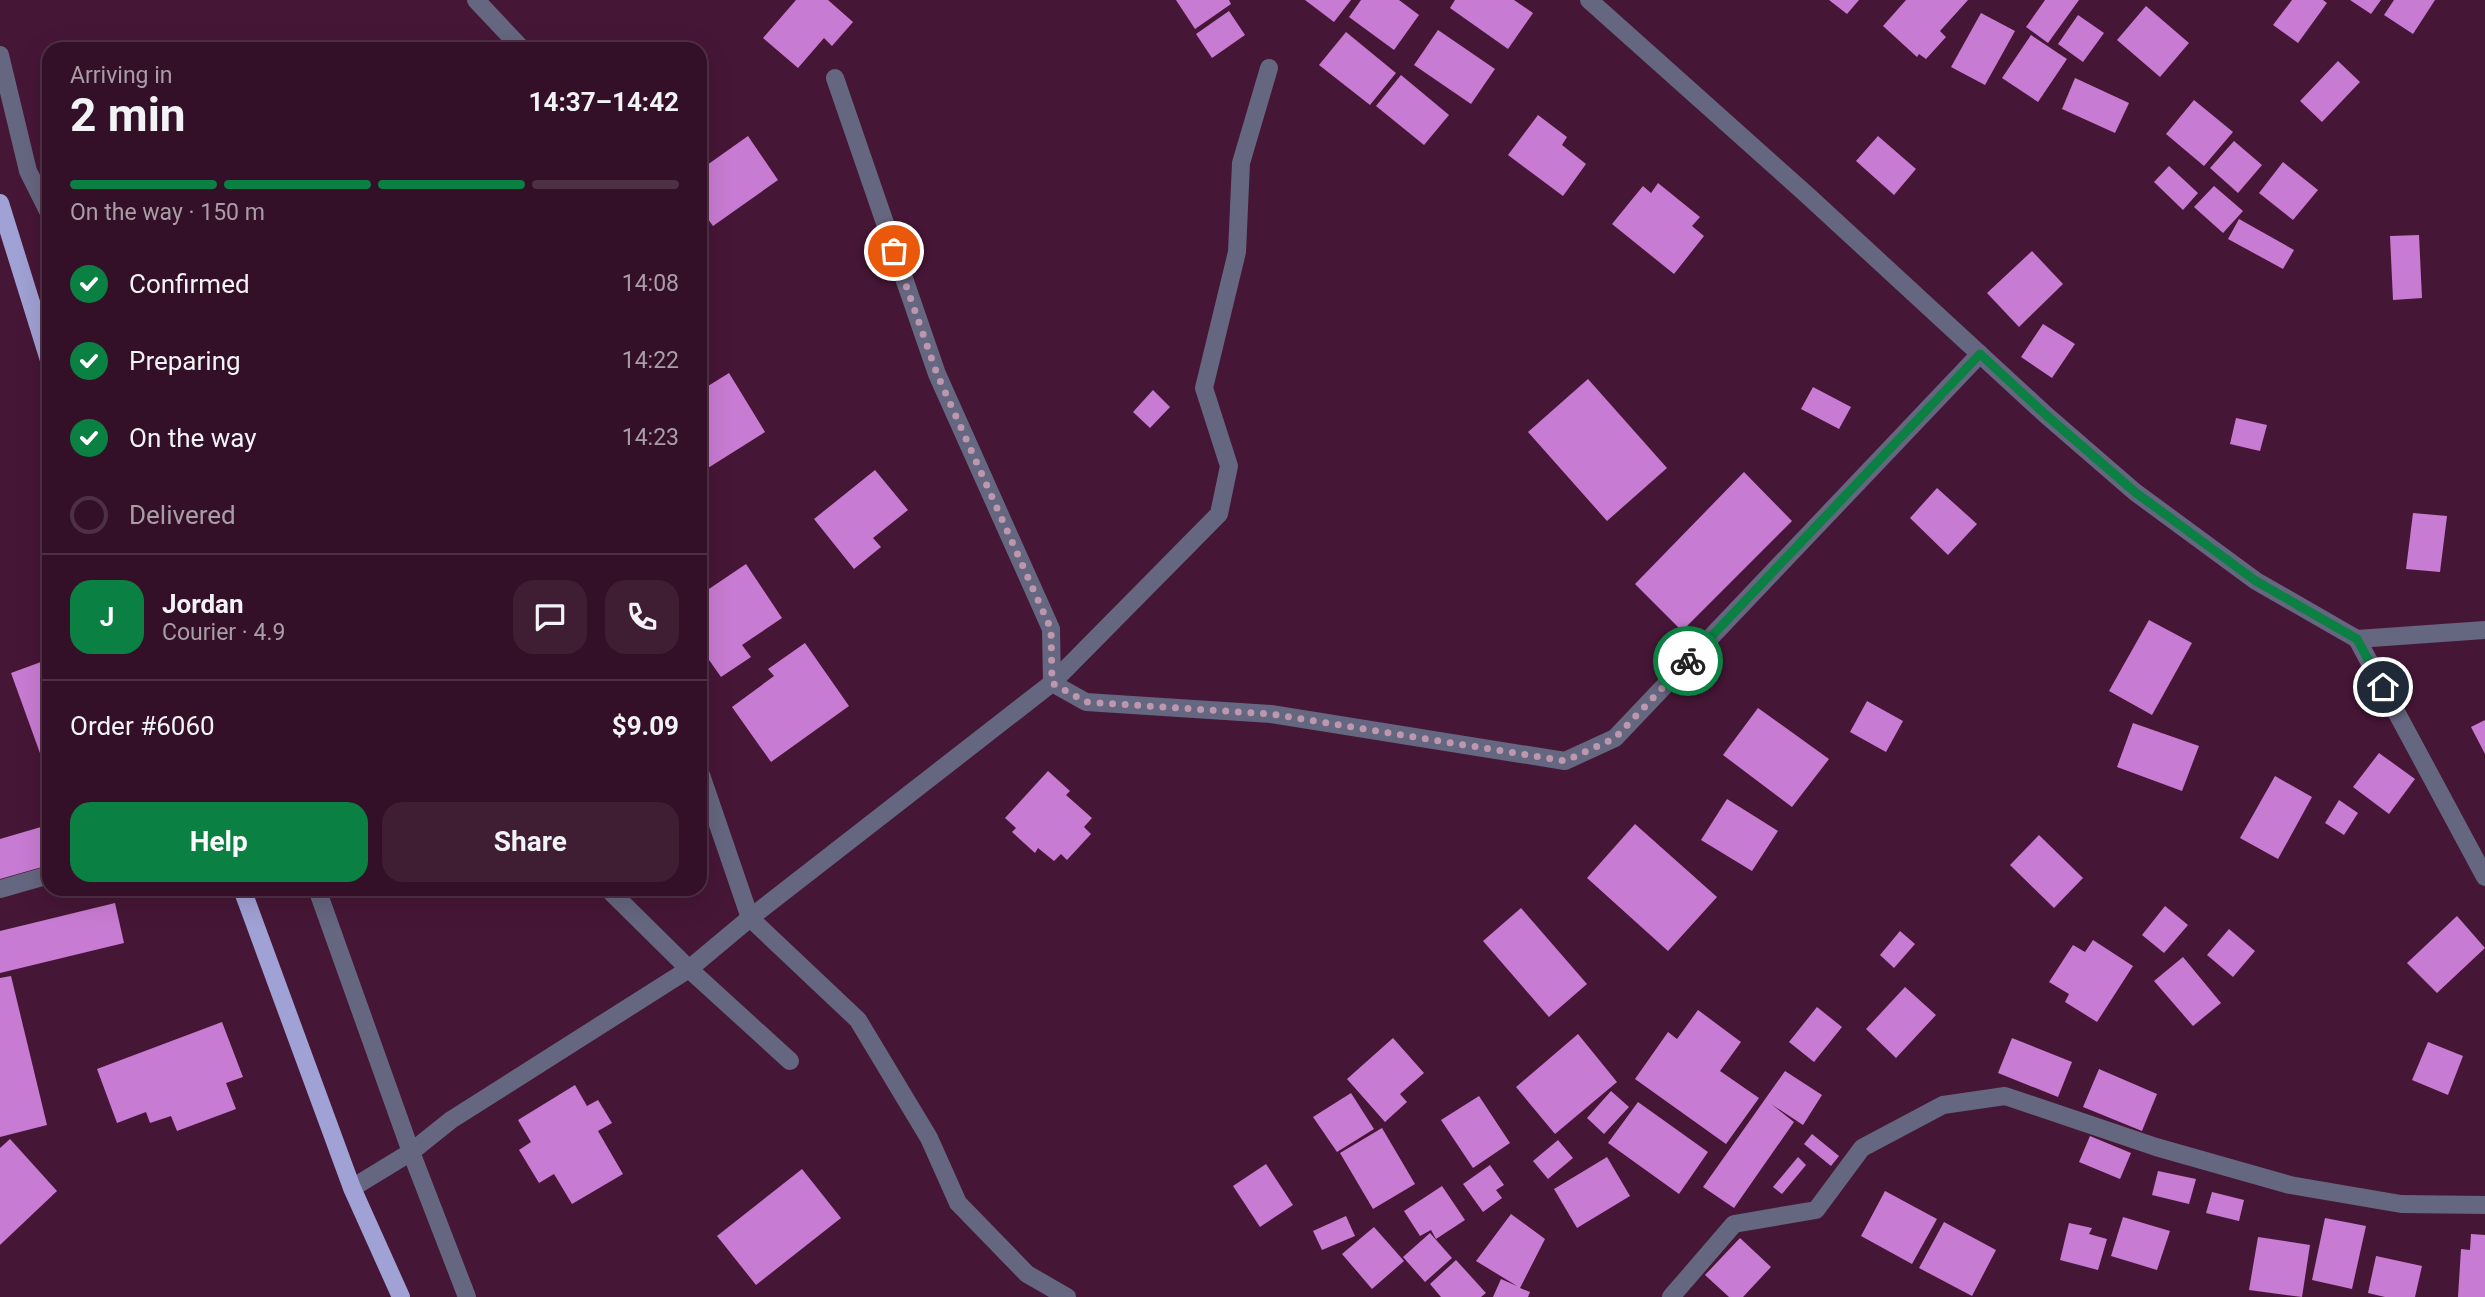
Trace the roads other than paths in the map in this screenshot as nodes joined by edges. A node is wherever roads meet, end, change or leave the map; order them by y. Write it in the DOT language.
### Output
graph roads {
  1 [pos="476,0"];
  2 [pos="1590,0"];
  3 [pos="515,42"];
  4 [pos="0,55"];
  5 [pos="1269,68"];
  6 [pos="835,78"];
  7 [pos="42,198"];
  8 [pos="0,202"];
  9 [pos="42,337"];
  10 [pos="1980,354"];
  11 [pos="2485,630"];
  12 [pos="2357,639"];
  13 [pos="1052,683"];
  14 [pos="707,792"];
  15 [pos="42,877"];
  16 [pos="2485,877"];
  17 [pos="0,890"];
  18 [pos="245,896"];
  19 [pos="320,896"];
  20 [pos="615,896"];
  21 [pos="750,918"];
  22 [pos="689,969"];
  23 [pos="790,1061"];
  24 [pos="411,1152"];
  25 [pos="352,1188"];
  26 [pos="2485,1205"];
  27 [pos="401,1297"];
  28 [pos="467,1297"];
  29 [pos="1067,1297"];
  30 [pos="1671,1297"];
  1 -- 3 [label="street"];
  2 -- 10 [label="street"];
  4 -- 7 [label="street"];
  5 -- 13 [label="street"];
  6 -- 13 [label="street"];
  8 -- 9 [label="main road"];
  10 -- 12 [label="street"];
  10 -- 13 [label="street"];
  11 -- 12 [label="street"];
  12 -- 16 [label="street"];
  13 -- 21 [label="street"];
  14 -- 21 [label="street"];
  15 -- 17 [label="street"];
  18 -- 25 [label="main road"];
  19 -- 24 [label="street"];
  20 -- 22 [label="street"];
  21 -- 22 [label="street"];
  21 -- 29 [label="street"];
  22 -- 23 [label="street"];
  22 -- 24 [label="street"];
  24 -- 25 [label="street"];
  24 -- 28 [label="street"];
  25 -- 27 [label="main road"];
  26 -- 30 [label="street"];
}
